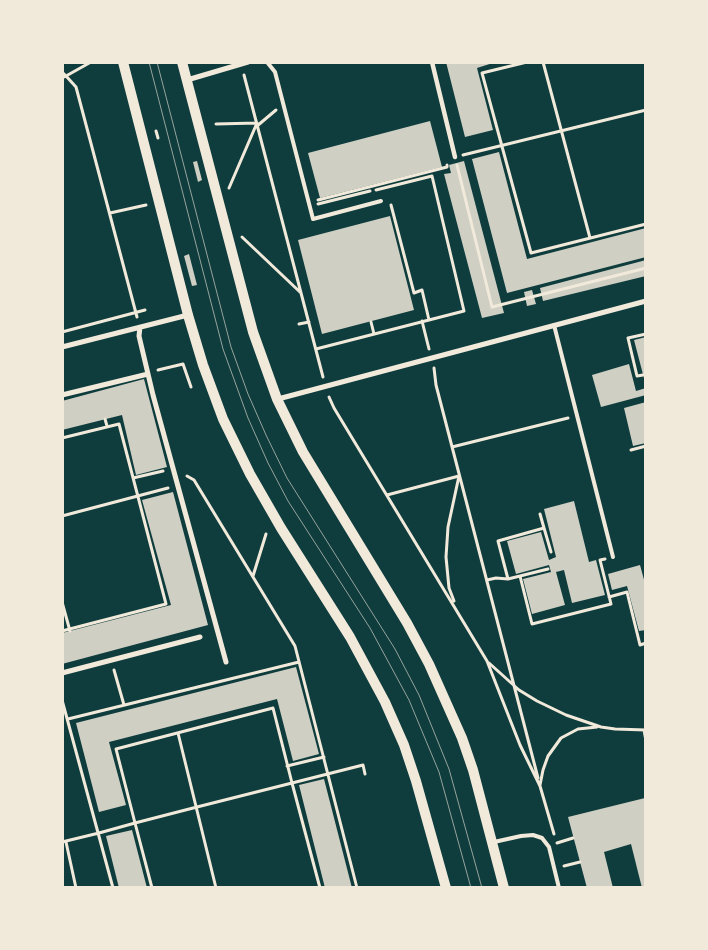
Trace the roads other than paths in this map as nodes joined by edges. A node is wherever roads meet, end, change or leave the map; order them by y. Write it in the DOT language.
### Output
graph roads {
  1 [pos="123,62"];
  2 [pos="182,62"];
  3 [pos="248,62"];
  4 [pos="267,62"];
  5 [pos="432,62"];
  6 [pos="186,80"];
  7 [pos="455,157"];
  8 [pos="381,201"];
  9 [pos="646,301"];
  10 [pos="188,316"];
  11 [pos="554,325"];
  12 [pos="140,327"];
  13 [pos="62,348"];
  14 [pos="148,374"];
  15 [pos="62,395"];
  16 [pos="277,399"];
  17 [pos="612,557"];
  18 [pos="200,638"];
  19 [pos="226,662"];
  20 [pos="62,673"];
  21 [pos="493,843"];
  22 [pos="446,888"];
  23 [pos="504,888"];
  24 [pos="559,888"];
  1 -- 10 [label="main road"];
  2 -- 6 [label="main road"];
  3 -- 6 [label="street"];
  4 -- 8 [label="lane"];
  5 -- 7 [label="street"];
  6 -- 16 [label="main road"];
  9 -- 11 [label="street"];
  10 -- 12 [label="street"];
  10 -- 22 [label="main road"];
  11 -- 16 [label="street"];
  11 -- 17 [label="lane"];
  12 -- 13 [label="street"];
  12 -- 14 [label="street"];
  14 -- 15 [label="street"];
  14 -- 19 [label="street"];
  16 -- 21 [label="main road"];
  18 -- 20 [label="street"];
  21 -- 23 [label="main road"];
  21 -- 24 [label="lane"];
}
